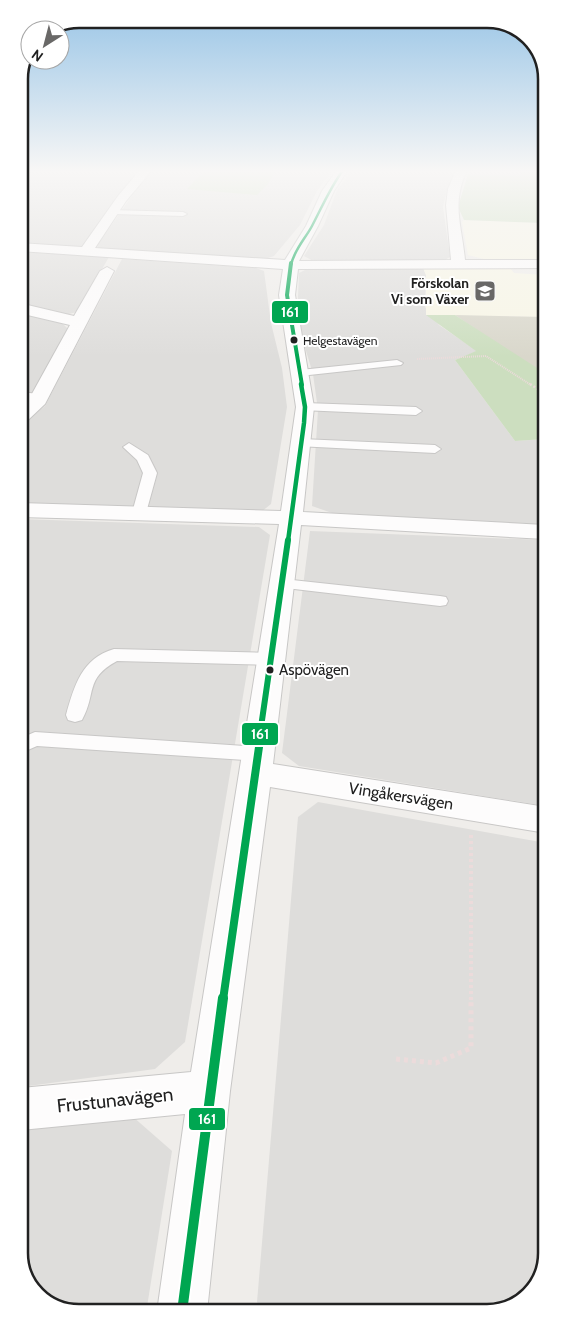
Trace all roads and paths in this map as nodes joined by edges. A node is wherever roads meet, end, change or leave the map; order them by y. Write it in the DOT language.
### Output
graph roads {
  1 [pos="99,232"];
  2 [pos="308,232"];
  3 [pos="456,232"];
  4 [pos="28,248"];
  5 [pos="86,251"];
  6 [pos="458,264"];
  7 [pos="538,264"];
  8 [pos="291,265"];
  9 [pos="107,271"];
  10 [pos="28,310"];
  11 [pos="79,322"];
  12 [pos="396,363"];
  13 [pos="300,373"];
  14 [pos="538,389"];
  15 [pos="28,397"];
  16 [pos="39,398"];
  17 [pos="305,407"];
  18 [pos="28,410"];
  19 [pos="416,411"];
  20 [pos="302,443"];
  21 [pos="129,447"];
  22 [pos="435,449"];
  23 [pos="28,510"];
  24 [pos="139,513"];
  25 [pos="292,519"];
  26 [pos="538,531"];
  27 [pos="283,584"];
  28 [pos="440,600"];
  29 [pos="272,659"];
  30 [pos="75,715"];
  31 [pos="28,742"];
  32 [pos="258,763"];
  33 [pos="471,807"];
  34 [pos="538,819"];
  35 [pos="396,1059"];
  36 [pos="209,1091"];
  37 [pos="28,1108"];
  38 [pos="183,1304"];
  1 -- 5 [label="street"];
  2 -- 8 [label="street"];
  3 -- 6 [label="street"];
  4 -- 5 [label="street"];
  5 -- 8 [label="street"];
  6 -- 7 [label="street"];
  6 -- 8 [label="street"];
  8 -- 13 [label="street"];
  9 -- 11 [label="street"];
  10 -- 11 [label="street"];
  11 -- 16 [label="street"];
  12 -- 13 [label="lane"];
  12 -- 14 [label="path"];
  13 -- 17 [label="street"];
  15 -- 16 [label="lane"];
  16 -- 18 [label="street"];
  17 -- 19 [label="lane"];
  17 -- 20 [label="street"];
  20 -- 22 [label="lane"];
  20 -- 25 [label="street"];
  21 -- 24 [label="lane"];
  23 -- 24 [label="street"];
  24 -- 25 [label="street"];
  25 -- 26 [label="street"];
  25 -- 27 [label="street"];
  27 -- 28 [label="lane"];
  27 -- 29 [label="street"];
  29 -- 30 [label="lane"];
  29 -- 32 [label="street"];
  31 -- 32 [label="lane"];
  32 -- 33 [label="street, Vingåkersvägen"];
  32 -- 36 [label="street"];
  33 -- 34 [label="street, Vingåkersvägen"];
  33 -- 35 [label="path"];
  36 -- 37 [label="street, Frustunavägen"];
  36 -- 38 [label="street"];
}
